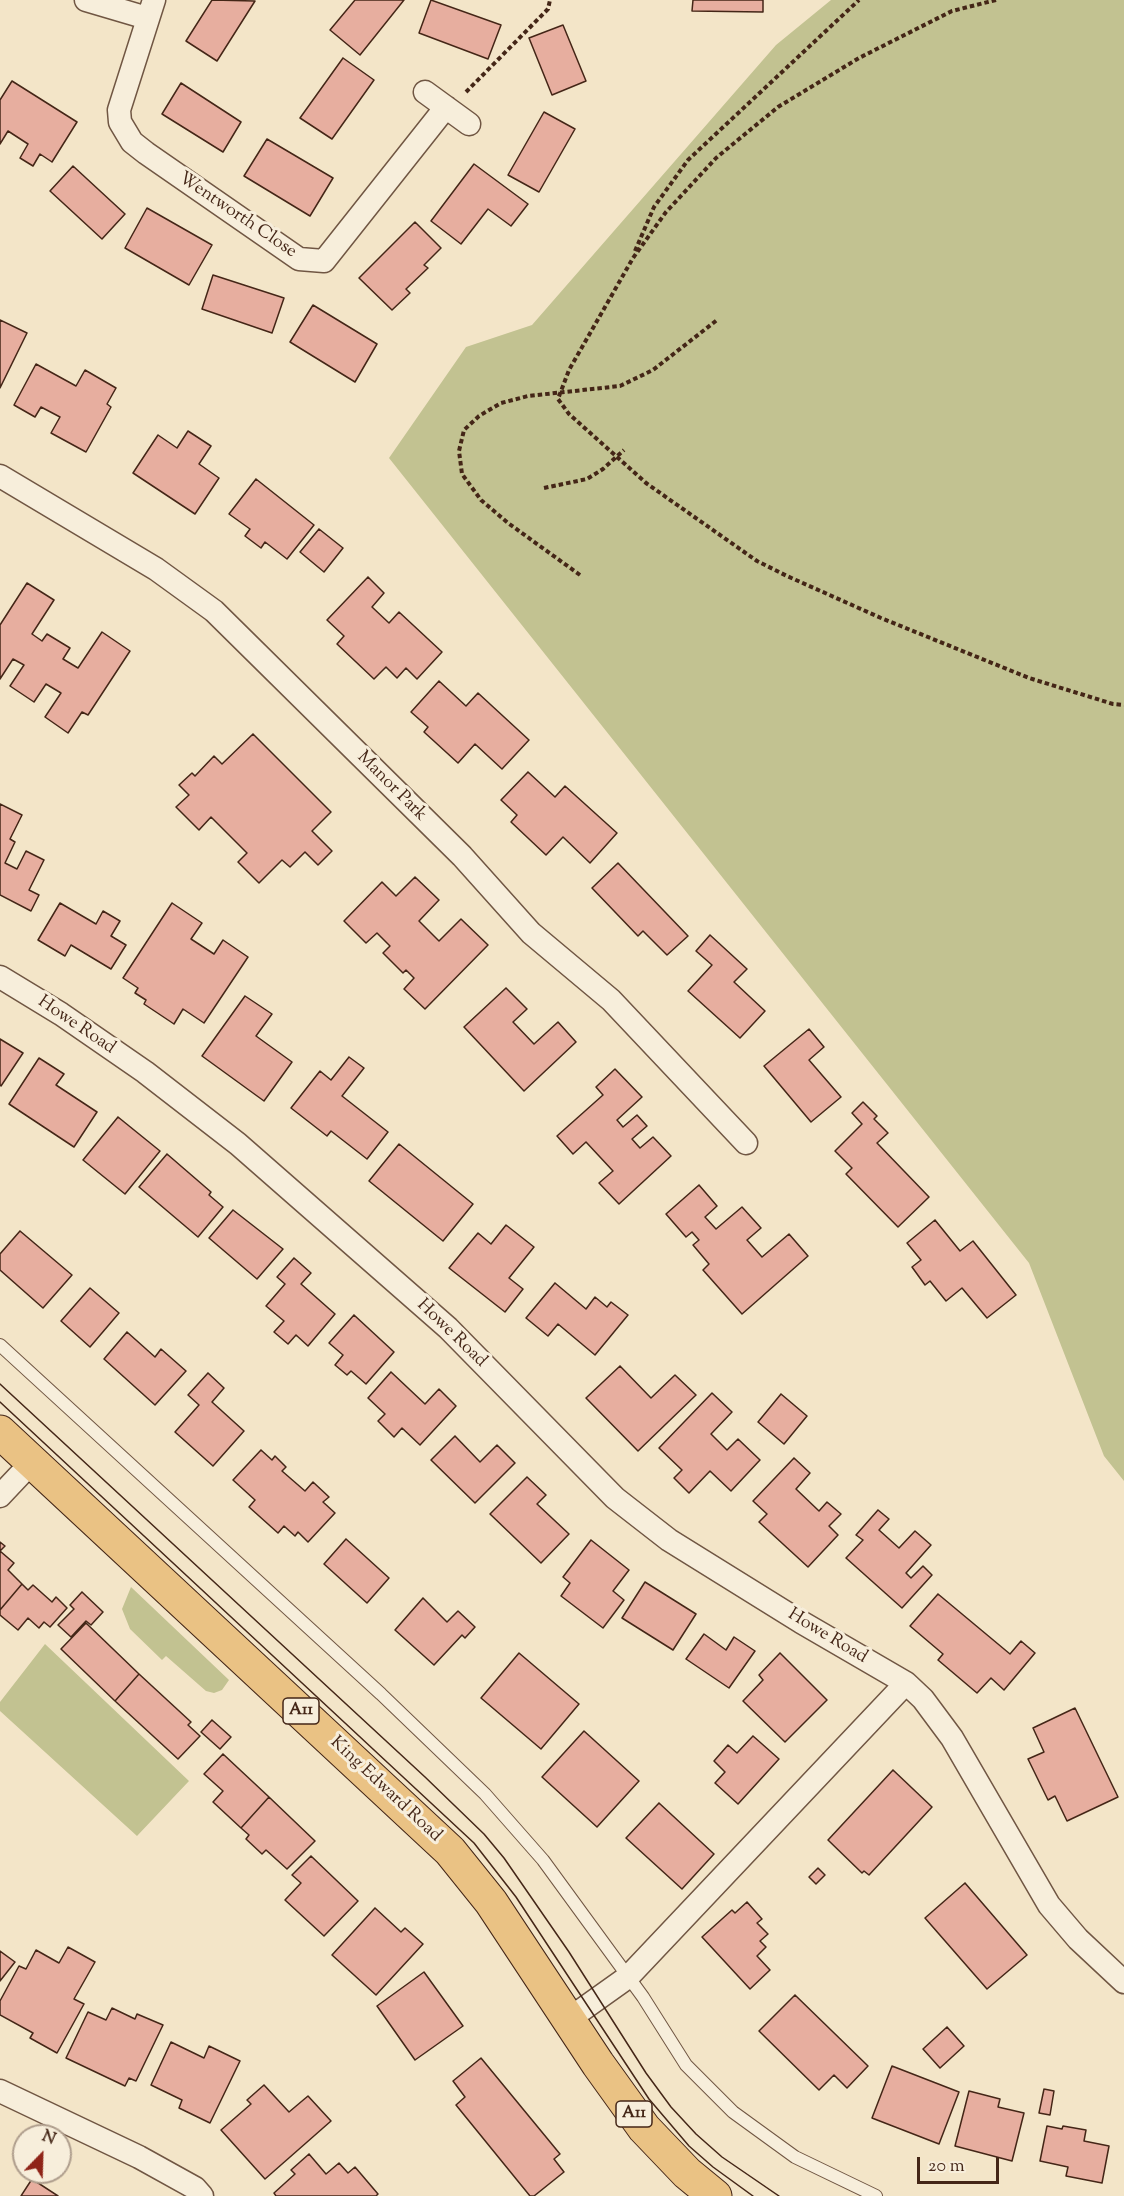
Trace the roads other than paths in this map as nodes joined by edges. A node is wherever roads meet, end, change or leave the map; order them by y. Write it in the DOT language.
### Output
graph roads {
  1 [pos="86,0"];
  2 [pos="151,9"];
  3 [pos="424,92"];
  4 [pos="446,107"];
  5 [pos="468,124"];
  6 [pos="0,476"];
  7 [pos="0,977"];
  8 [pos="746,1143"];
  9 [pos="0,1345"];
  10 [pos="0,1432"];
  11 [pos="33,1461"];
  12 [pos="0,1496"];
  13 [pos="906,1683"];
  14 [pos="628,1977"];
  15 [pos="1124,1982"];
  16 [pos="569,2019"];
  17 [pos="0,2091"];
  18 [pos="202,2196"];
  19 [pos="715,2196"];
  20 [pos="876,2196"];
  1 -- 2 [label="street, Wentworth Close"];
  2 -- 4 [label="street, Wentworth Close"];
  3 -- 4 [label="street"];
  4 -- 5 [label="street"];
  6 -- 8 [label="street, Manor Park"];
  7 -- 13 [label="street, Howe Road"];
  9 -- 14 [label="lane"];
  10 -- 11 [label="main road, King Edward Road / A11"];
  11 -- 12 [label="street"];
  11 -- 16 [label="main road, King Edward Road / A11"];
  13 -- 14 [label="street"];
  13 -- 15 [label="street, Howe Road"];
  14 -- 16 [label="street"];
  14 -- 20 [label="lane"];
  16 -- 19 [label="main road, King Edward Road / A11"];
  17 -- 18 [label="street"];
}
